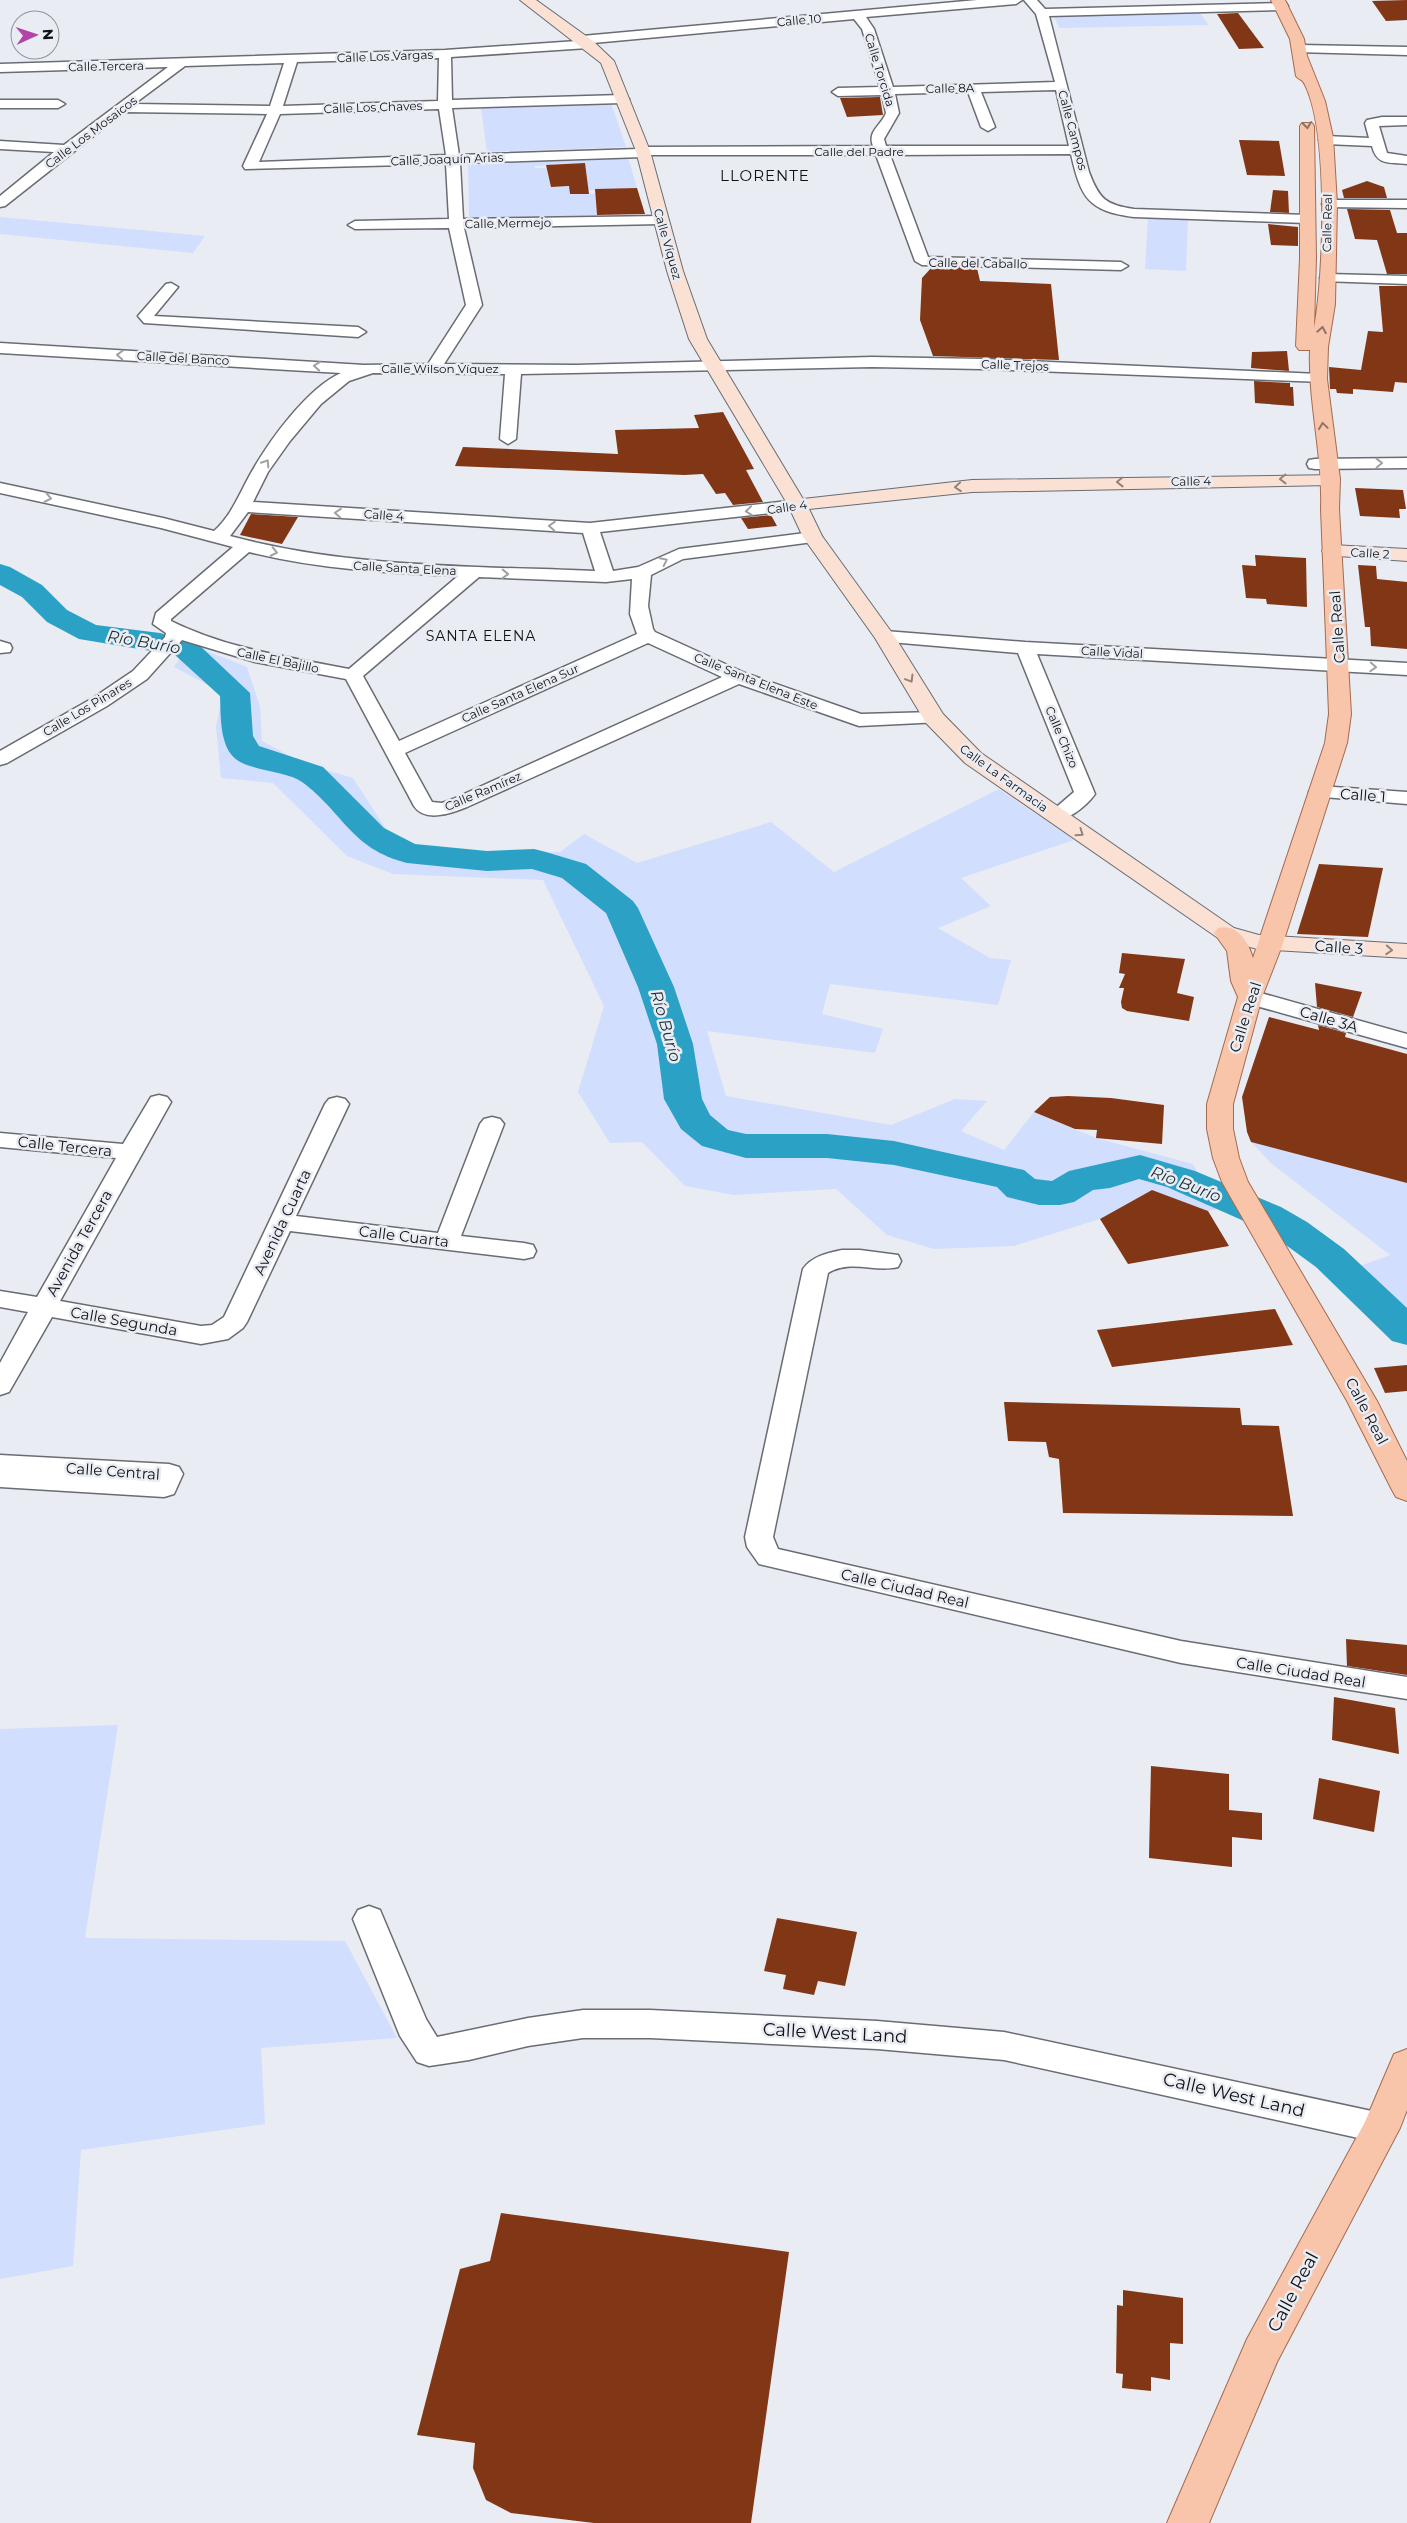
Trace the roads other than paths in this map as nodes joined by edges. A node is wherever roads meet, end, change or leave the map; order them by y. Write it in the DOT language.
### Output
graph roads {
  1 [pos="527,0"];
  2 [pos="1016,0"];
  3 [pos="1030,0"];
  4 [pos="1280,3"];
  5 [pos="1042,13"];
  6 [pos="858,15"];
  7 [pos="585,42"];
  8 [pos="1407,53"];
  9 [pos="445,54"];
  10 [pos="1301,54"];
  11 [pos="292,58"];
  12 [pos="182,62"];
  13 [pos="0,68"];
  14 [pos="1062,86"];
  15 [pos="973,88"];
  16 [pos="887,90"];
  17 [pos="838,92"];
  18 [pos="622,99"];
  19 [pos="0,104"];
  20 [pos="58,104"];
  21 [pos="445,104"];
  22 [pos="123,108"];
  23 [pos="275,110"];
  24 [pos="1407,121"];
  25 [pos="988,127"];
  26 [pos="1326,137"];
  27 [pos="1377,140"];
  28 [pos="0,146"];
  29 [pos="67,149"];
  30 [pos="1076,150"];
  31 [pos="882,151"];
  32 [pos="643,152"];
  33 [pos="452,159"];
  34 [pos="1407,160"];
  35 [pos="1308,176"];
  36 [pos="0,203"];
  37 [pos="1328,204"];
  38 [pos="1407,204"];
  39 [pos="661,220"];
  40 [pos="1307,220"];
  41 [pos="355,225"];
  42 [pos="456,225"];
  43 [pos="1326,248"];
  44 [pos="1308,258"];
  45 [pos="1121,266"];
  46 [pos="1327,278"];
  47 [pos="1407,280"];
  48 [pos="171,287"];
  49 [pos="1306,309"];
  50 [pos="256,326"];
  51 [pos="358,332"];
  52 [pos="0,348"];
  53 [pos="239,351"];
  54 [pos="712,365"];
  55 [pos="433,368"];
  56 [pos="366,369"];
  57 [pos="513,369"];
  58 [pos="1311,378"];
  59 [pos="508,439"];
  60 [pos="1407,463"];
  61 [pos="1324,472"];
  62 [pos="0,488"];
  63 [pos="797,505"];
  64 [pos="244,506"];
  65 [pos="590,528"];
  66 [pos="218,536"];
  67 [pos="813,536"];
  68 [pos="246,545"];
  69 [pos="1332,551"];
  70 [pos="1407,555"];
  71 [pos="642,572"];
  72 [pos="473,573"];
  73 [pos="606,576"];
  74 [pos="174,635"];
  75 [pos="648,636"];
  76 [pos="885,637"];
  77 [pos="1025,648"];
  78 [pos="1339,665"];
  79 [pos="1407,669"];
  80 [pos="353,675"];
  81 [pos="738,676"];
  82 [pos="934,718"];
  83 [pos="393,751"];
  84 [pos="0,758"];
  85 [pos="1319,792"];
  86 [pos="1407,798"];
  87 [pos="1056,816"];
  88 [pos="1226,933"];
  89 [pos="1271,943"];
  90 [pos="1407,952"];
  91 [pos="1250,997"];
  92 [pos="1407,1041"];
  93 [pos="159,1102"];
  94 [pos="337,1104"];
  95 [pos="492,1124"];
  96 [pos="0,1140"];
  97 [pos="129,1152"];
  98 [pos="283,1222"];
  99 [pos="447,1241"];
  100 [pos="524,1251"];
  101 [pos="889,1261"];
  102 [pos="0,1299"];
  103 [pos="44,1307"];
  104 [pos="219,1333"];
  105 [pos="0,1386"];
  106 [pos="0,1464"];
  107 [pos="0,1477"];
  108 [pos="1407,1490"];
  109 [pos="1407,1688"];
  110 [pos="370,1919"];
  111 [pos="1407,2065"];
  112 [pos="1381,2128"];
  113 [pos="1188,2523"];
  1 -- 7 [label="main road, Calle Víquez"];
  2 -- 6 [label="street, Calle 10"];
  3 -- 5 [label="street, Calle Campos"];
  4 -- 5 [label="street"];
  4 -- 10 [label="main road, Calle Real"];
  5 -- 14 [label="street, Calle Campos"];
  6 -- 7 [label="street, Calle 10"];
  6 -- 16 [label="street, Calle Torcida"];
  7 -- 9 [label="street, Calle Los Vargas"];
  7 -- 18 [label="main road, Calle Víquez"];
  8 -- 10 [label="street"];
  9 -- 11 [label="street, Calle Los Vargas"];
  9 -- 21 [label="street"];
  10 -- 26 [label="main road, Calle Real"];
  10 -- 35 [label="main road, Calle Real, one-way"];
  11 -- 12 [label="street, Calle Los Vargas"];
  11 -- 23 [label="street"];
  12 -- 13 [label="street, Calle Tercera"];
  12 -- 22 [label="street, Calle Los Mosaicos"];
  14 -- 15 [label="street, Calle 8A"];
  14 -- 30 [label="street, Calle Campos"];
  15 -- 16 [label="street, Calle 8A"];
  15 -- 25 [label="street"];
  16 -- 17 [label="street, Calle 8A"];
  16 -- 31 [label="street, Calle Torcida"];
  18 -- 21 [label="street, Calle Los Chaves"];
  18 -- 32 [label="main road, Calle Víquez"];
  19 -- 20 [label="street"];
  21 -- 23 [label="street, Calle Los Chaves"];
  21 -- 33 [label="street"];
  22 -- 23 [label="street, Calle Los Chaves"];
  22 -- 29 [label="street, Calle Los Mosaicos"];
  23 -- 33 [label="street, Calle Joaquín Arias"];
  24 -- 27 [label="street"];
  26 -- 27 [label="street"];
  26 -- 37 [label="main road, Calle Real"];
  27 -- 34 [label="street"];
  28 -- 29 [label="street"];
  29 -- 36 [label="street, Calle Los Mosaicos"];
  30 -- 31 [label="street, Calle del Padre"];
  30 -- 40 [label="street, Calle Campos"];
  31 -- 32 [label="street, Calle del Padre"];
  31 -- 45 [label="street, Calle del Caballo"];
  32 -- 33 [label="street, Calle Joaquín Arias"];
  32 -- 39 [label="main road, Calle Víquez"];
  33 -- 42 [label="street"];
  35 -- 37 [label="main road"];
  35 -- 40 [label="main road, Calle Real"];
  37 -- 38 [label="street"];
  37 -- 40 [label="main road"];
  37 -- 43 [label="main road, Calle Real"];
  39 -- 42 [label="street, Calle Mermejo"];
  39 -- 54 [label="main road, Calle Víquez"];
  40 -- 43 [label="main road"];
  40 -- 44 [label="main road, Calle Real"];
  41 -- 42 [label="street, Calle Mermejo"];
  42 -- 55 [label="street"];
  43 -- 46 [label="main road, Calle Real"];
  44 -- 46 [label="main road"];
  44 -- 49 [label="main road, Calle Real"];
  46 -- 47 [label="street"];
  46 -- 49 [label="main road"];
  58 -- 46 [label="main road, Calle Real, one-way"];
  48 -- 50 [label="street"];
  49 -- 58 [label="main road, Calle Real"];
  50 -- 51 [label="street"];
  50 -- 53 [label="street"];
  53 -- 52 [label="street, Calle del Banco, one-way"];
  56 -- 53 [label="street, Calle del Banco, one-way"];
  54 -- 57 [label="street, Calle Wilson Víquez"];
  54 -- 58 [label="street, Calle Trejos"];
  54 -- 63 [label="main road, Calle Víquez"];
  55 -- 56 [label="street, Calle Wilson Víquez"];
  55 -- 57 [label="street, Calle Wilson Víquez"];
  64 -- 56 [label="street, Calle Wilson Víquez, one-way"];
  57 -- 59 [label="street"];
  58 -- 61 [label="main road, Calle Real"];
  61 -- 60 [label="street, Calle 4, one-way"];
  61 -- 63 [label="main road, Calle 4, one-way"];
  61 -- 69 [label="main road, Calle Real"];
  62 -- 66 [label="street, Calle Santa Elena, one-way"];
  63 -- 65 [label="street, Calle 4, one-way"];
  63 -- 67 [label="main road, Calle La Farmacia"];
  65 -- 64 [label="street, Calle 4, one-way"];
  64 -- 66 [label="street, Calle Wilson Víquez"];
  65 -- 73 [label="street"];
  66 -- 68 [label="street, Calle Santa Elena"];
  71 -- 67 [label="street, Calle Santa Elena, one-way"];
  67 -- 76 [label="main road, Calle La Farmacia"];
  68 -- 72 [label="street, Calle Santa Elena, one-way"];
  68 -- 74 [label="street"];
  69 -- 70 [label="main road, Calle 2"];
  69 -- 78 [label="main road, Calle Real"];
  71 -- 73 [label="street, Calle Santa Elena"];
  71 -- 75 [label="street"];
  72 -- 73 [label="street, Calle Santa Elena, one-way"];
  72 -- 80 [label="street"];
  74 -- 80 [label="street, Calle El Bajillo"];
  74 -- 84 [label="street, Calle Los Pinares"];
  75 -- 81 [label="street, Calle Santa Elena Este"];
  75 -- 83 [label="street, Calle Santa Elena Sur"];
  76 -- 77 [label="street, Calle Vidal"];
  76 -- 82 [label="main road, Calle La Farmacia, one-way"];
  77 -- 78 [label="street, Calle Vidal"];
  77 -- 87 [label="street, Calle Chizo"];
  78 -- 79 [label="street, one-way"];
  78 -- 85 [label="main road, Calle Real"];
  80 -- 83 [label="street, Calle Ramírez"];
  81 -- 82 [label="street, Calle Santa Elena Este"];
  81 -- 83 [label="street, Calle Ramírez"];
  82 -- 87 [label="main road, Calle La Farmacia"];
  85 -- 86 [label="street, Calle 1"];
  85 -- 89 [label="main road, Calle Real"];
  87 -- 88 [label="main road, Calle La Farmacia, one-way"];
  88 -- 89 [label="main road, Calle La Farmacia"];
  88 -- 91 [label="main road"];
  89 -- 90 [label="main road, Calle 3, one-way"];
  89 -- 91 [label="main road, Calle Real"];
  91 -- 92 [label="street, Calle 3A"];
  91 -- 108 [label="main road, Calle Real"];
  93 -- 97 [label="street, Avenida Tercera"];
  94 -- 98 [label="street, Avenida Cuarta"];
  95 -- 99 [label="street"];
  96 -- 97 [label="street, Calle Tercera"];
  97 -- 103 [label="street, Avenida Tercera"];
  98 -- 99 [label="street, Calle Cuarta"];
  98 -- 104 [label="street, Avenida Cuarta"];
  99 -- 100 [label="street, Calle Cuarta"];
  101 -- 109 [label="street, Calle Ciudad Real"];
  102 -- 103 [label="street, Calle Segunda"];
  103 -- 104 [label="street, Calle Segunda"];
  103 -- 105 [label="street, Avenida Tercera"];
  106 -- 107 [label="street, Calle Central"];
  110 -- 112 [label="street, Calle West Land"];
  111 -- 112 [label="main road, Calle Real"];
  112 -- 113 [label="main road, Calle Real"];
}
